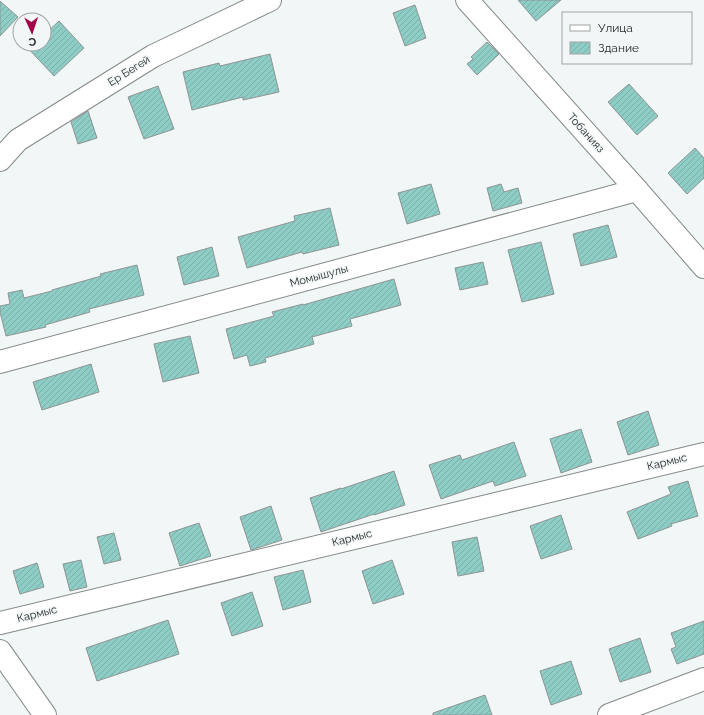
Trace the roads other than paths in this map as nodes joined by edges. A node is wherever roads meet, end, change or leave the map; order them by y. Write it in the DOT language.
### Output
graph roads {
  1 [pos="270,0"];
  2 [pos="467,0"];
  3 [pos="8,137"];
  4 [pos="0,160"];
  5 [pos="637,190"];
  6 [pos="704,267"];
  7 [pos="0,362"];
  8 [pos="704,454"];
  9 [pos="0,623"];
  10 [pos="0,651"];
  11 [pos="704,679"];
  12 [pos="45,715"];
  13 [pos="609,715"];
  1 -- 3 [label="street, Ер Бегей"];
  2 -- 5 [label="street, Тобанияз"];
  3 -- 4 [label="street, Ер Бегей"];
  5 -- 6 [label="street, Тобанияз"];
  5 -- 7 [label="street, Момышулы"];
  8 -- 9 [label="street, Кармыс"];
  10 -- 12 [label="street"];
  11 -- 13 [label="street"];
}
